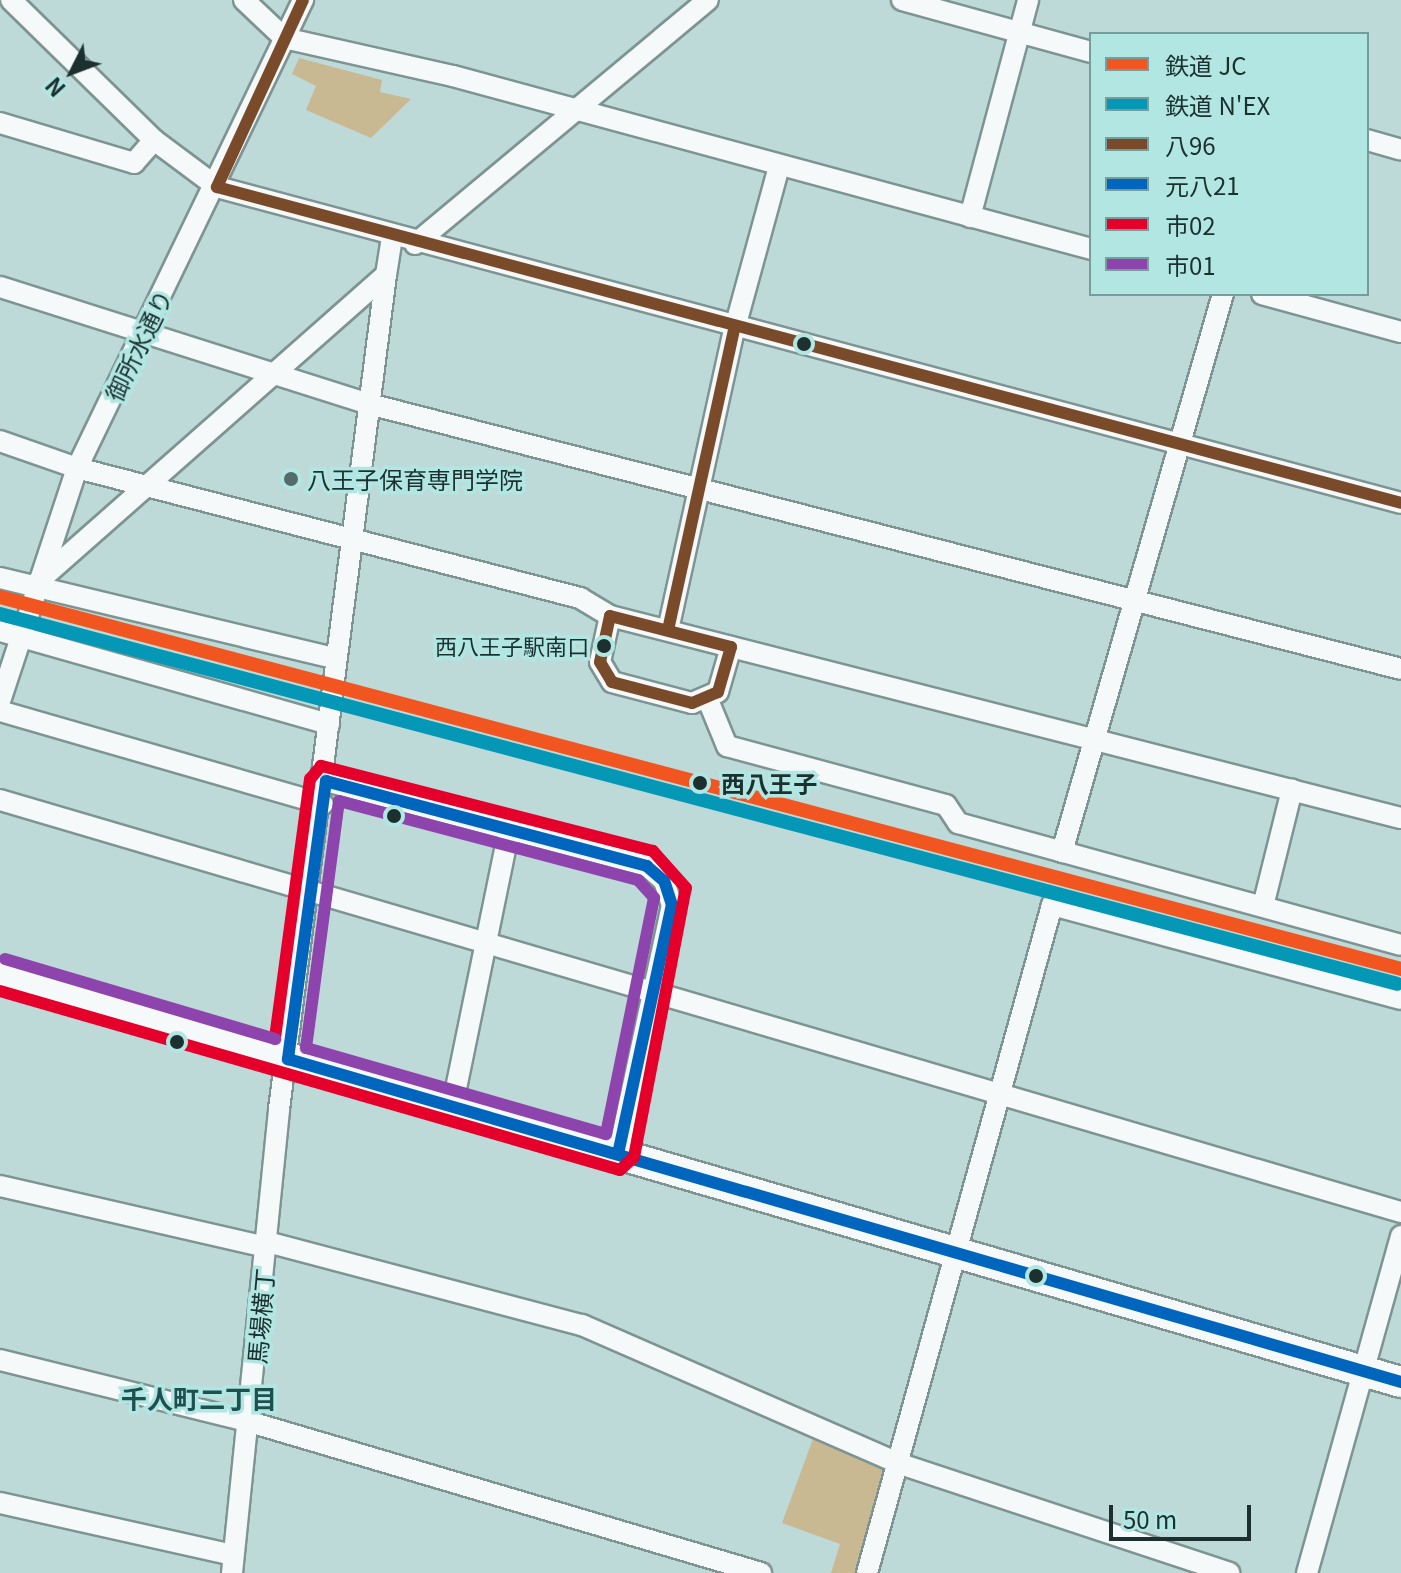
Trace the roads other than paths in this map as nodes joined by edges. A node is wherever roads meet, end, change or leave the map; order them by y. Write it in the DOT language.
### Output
graph roads {
  1 [pos="11,0"];
  2 [pos="244,0"];
  3 [pos="303,0"];
  4 [pos="708,0"];
  5 [pos="902,0"];
  6 [pos="1028,0"];
  7 [pos="1019,27"];
  8 [pos="284,38"];
  9 [pos="1089,51"];
  10 [pos="572,112"];
  11 [pos="0,123"];
  12 [pos="154,140"];
  13 [pos="1369,141"];
  14 [pos="1401,150"];
  15 [pos="779,167"];
  16 [pos="217,187"];
  17 [pos="970,217"];
  18 [pos="392,239"];
  19 [pos="415,244"];
  20 [pos="1089,248"];
  21 [pos="386,275"];
  22 [pos="0,287"];
  23 [pos="1222,296"];
  24 [pos="1269,296"];
  25 [pos="145,331"];
  26 [pos="734,331"];
  27 [pos="1401,332"];
  28 [pos="275,373"];
  29 [pos="369,404"];
  30 [pos="0,441"];
  31 [pos="1181,445"];
  32 [pos="77,468"];
  33 [pos="702,485"];
  34 [pos="151,487"];
  35 [pos="1401,503"];
  36 [pos="351,538"];
  37 [pos="0,578"];
  38 [pos="32,587"];
  39 [pos="1136,599"];
  40 [pos="610,616"];
  41 [pos="668,630"];
  42 [pos="10,633"];
  43 [pos="731,647"];
  44 [pos="334,658"];
  45 [pos="1401,669"];
  46 [pos="708,700"];
  47 [pos="0,701"];
  48 [pos="0,711"];
  49 [pos="329,724"];
  50 [pos="1095,740"];
  51 [pos="326,781"];
  52 [pos="1292,790"];
  53 [pos="0,800"];
  54 [pos="323,804"];
  55 [pos="1401,818"];
  56 [pos="509,830"];
  57 [pos="1062,852"];
  58 [pos="311,891"];
  59 [pos="1263,906"];
  60 [pos="484,942"];
  61 [pos="1401,945"];
  62 [pos="0,974"];
  63 [pos="654,992"];
  64 [pos="1401,999"];
  65 [pos="288,1059"];
  66 [pos="999,1094"];
  67 [pos="452,1108"];
  68 [pos="618,1154"];
  69 [pos="0,1186"];
  70 [pos="1401,1212"];
  71 [pos="1401,1236"];
  72 [pos="266,1244"];
  73 [pos="955,1255"];
  74 [pos="0,1360"];
  75 [pos="1364,1371"];
  76 [pos="1401,1382"];
  77 [pos="250,1422"];
  78 [pos="900,1464"];
  79 [pos="0,1503"];
  80 [pos="232,1564"];
  81 [pos="761,1573"];
  82 [pos="867,1573"];
  83 [pos="1229,1573"];
  84 [pos="1307,1573"];
  1 -- 12 [label="street"];
  2 -- 8 [label="street"];
  3 -- 8 [label="street, 御所水通り"];
  4 -- 10 [label="street"];
  5 -- 7 [label="street"];
  6 -- 7 [label="street"];
  7 -- 9 [label="street"];
  7 -- 17 [label="street"];
  8 -- 10 [label="street"];
  8 -- 16 [label="street, 御所水通り"];
  10 -- 15 [label="street"];
  10 -- 19 [label="street"];
  11 -- 12 [label="street"];
  12 -- 16 [label="street"];
  13 -- 14 [label="street"];
  15 -- 17 [label="street"];
  15 -- 26 [label="street"];
  16 -- 18 [label="street"];
  16 -- 25 [label="street, 御所水通り"];
  17 -- 20 [label="street"];
  18 -- 19 [label="street"];
  18 -- 21 [label="street, 馬場横丁"];
  19 -- 26 [label="street"];
  21 -- 28 [label="street"];
  21 -- 29 [label="street, 馬場横丁"];
  22 -- 25 [label="street"];
  23 -- 31 [label="street"];
  24 -- 27 [label="street"];
  25 -- 28 [label="street"];
  25 -- 32 [label="street, 御所水通り"];
  26 -- 31 [label="street"];
  26 -- 33 [label="street"];
  28 -- 29 [label="street"];
  28 -- 34 [label="street"];
  29 -- 33 [label="street"];
  29 -- 36 [label="street, 馬場横丁"];
  30 -- 32 [label="street"];
  31 -- 35 [label="street"];
  31 -- 39 [label="street"];
  32 -- 34 [label="street"];
  32 -- 38 [label="street, 御所水通り"];
  33 -- 39 [label="street"];
  33 -- 41 [label="street"];
  34 -- 36 [label="street"];
  34 -- 38 [label="street"];
  36 -- 40 [label="street"];
  36 -- 44 [label="street, 馬場横丁"];
  37 -- 38 [label="street"];
  38 -- 42 [label="street, 御所水通り"];
  38 -- 44 [label="street"];
  39 -- 45 [label="street"];
  39 -- 50 [label="street"];
  40 -- 41 [label="street"];
  40 -- 46 [label="street"];
  41 -- 43 [label="street"];
  42 -- 47 [label="street, 御所水通り"];
  42 -- 49 [label="street"];
  43 -- 46 [label="street"];
  43 -- 50 [label="street"];
  44 -- 49 [label="street, 馬場横丁"];
  46 -- 57 [label="street"];
  48 -- 54 [label="street"];
  49 -- 51 [label="street, 馬場横丁"];
  50 -- 52 [label="street"];
  50 -- 57 [label="street"];
  51 -- 54 [label="street, 馬場横丁"];
  51 -- 56 [label="street"];
  52 -- 55 [label="street"];
  52 -- 59 [label="street"];
  53 -- 58 [label="street"];
  54 -- 58 [label="street, 馬場横丁"];
  56 -- 60 [label="street"];
  56 -- 63 [label="street"];
  57 -- 59 [label="street"];
  58 -- 60 [label="street"];
  58 -- 65 [label="street, 馬場横丁"];
  59 -- 61 [label="street"];
  60 -- 63 [label="street"];
  60 -- 67 [label="street"];
  62 -- 65 [label="highway"];
  63 -- 66 [label="street"];
  63 -- 68 [label="street"];
  64 -- 66 [label="street"];
  65 -- 67 [label="highway"];
  65 -- 72 [label="street, 馬場横丁"];
  66 -- 70 [label="street"];
  66 -- 73 [label="street"];
  67 -- 68 [label="highway"];
  68 -- 73 [label="highway"];
  69 -- 72 [label="street"];
  71 -- 75 [label="street"];
  72 -- 77 [label="street, 馬場横丁"];
  72 -- 78 [label="street"];
  73 -- 75 [label="highway"];
  73 -- 78 [label="street"];
  74 -- 77 [label="street"];
  75 -- 76 [label="highway"];
  75 -- 84 [label="street"];
  77 -- 80 [label="street, 馬場横丁"];
  77 -- 81 [label="street"];
  78 -- 82 [label="street"];
  78 -- 83 [label="street"];
  79 -- 80 [label="street"];
}
